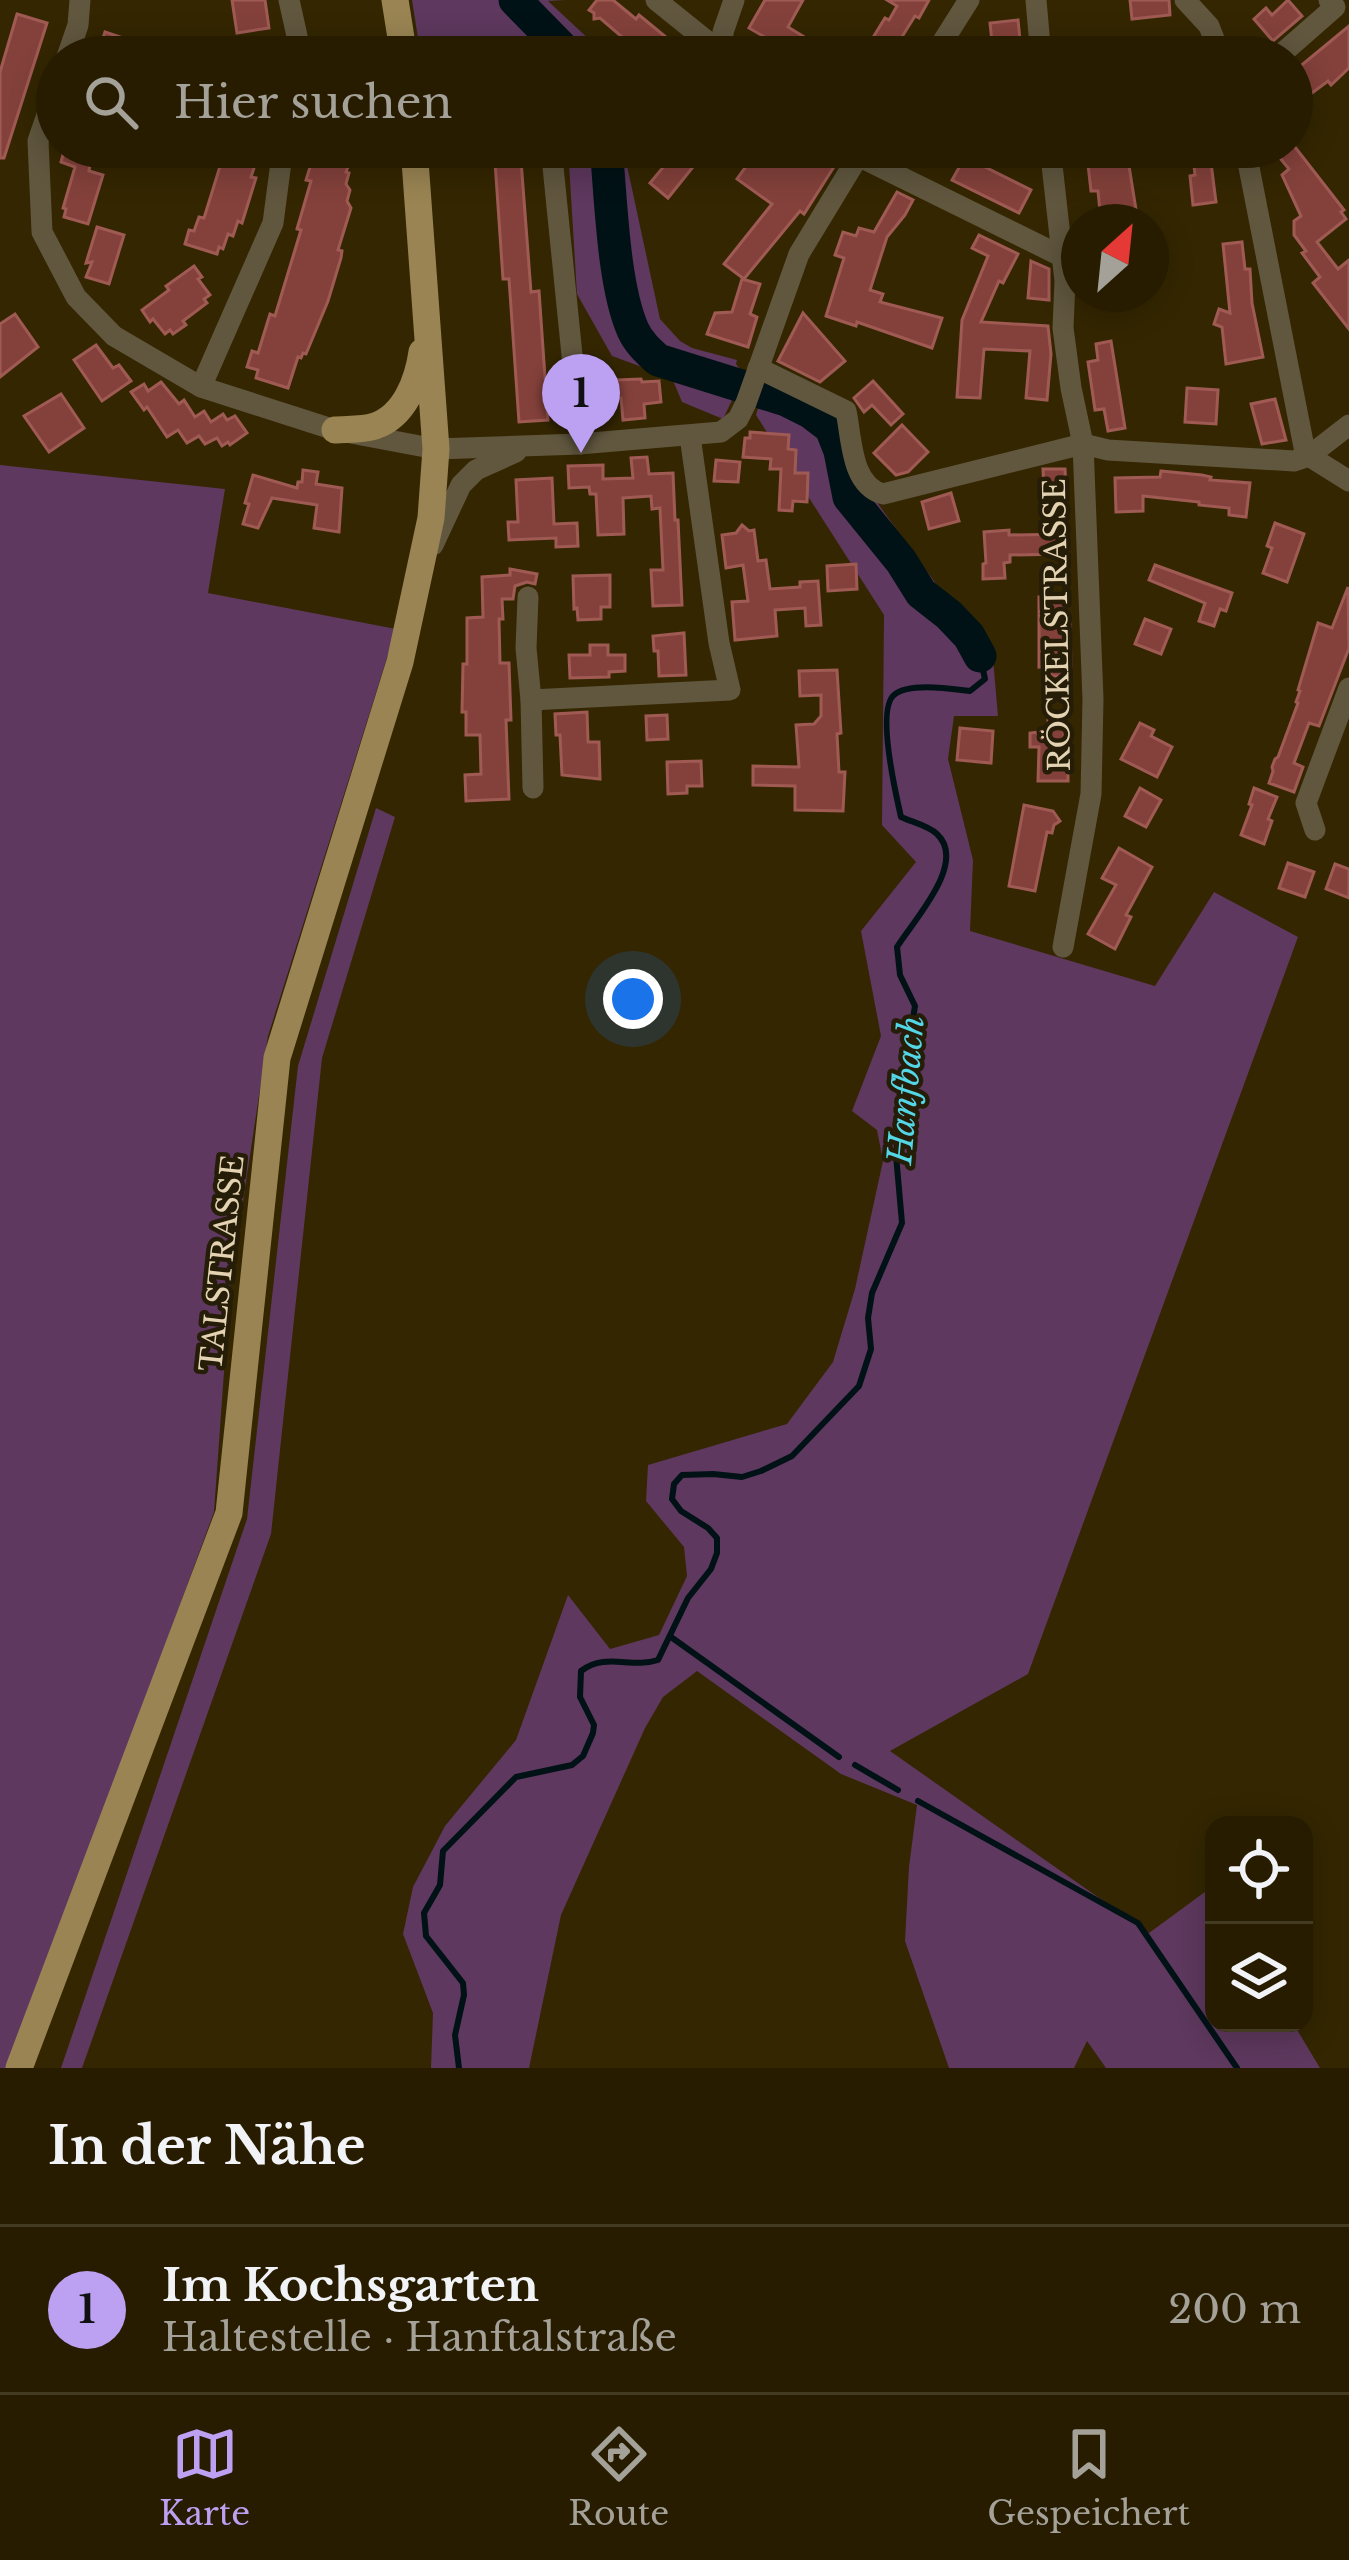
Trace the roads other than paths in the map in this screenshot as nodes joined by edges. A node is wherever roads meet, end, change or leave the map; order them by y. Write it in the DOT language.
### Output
graph roads {
  1 [pos="80,0"];
  2 [pos="290,0"];
  3 [pos="395,0"];
  4 [pos="656,0"];
  5 [pos="734,0"];
  6 [pos="969,0"];
  7 [pos="1036,0"];
  8 [pos="1185,0"];
  9 [pos="1329,0"];
  10 [pos="74,36"];
  11 [pos="297,36"];
  12 [pos="401,36"];
  13 [pos="701,36"];
  14 [pos="723,36"];
  15 [pos="946,36"];
  16 [pos="1039,36"];
  17 [pos="1213,36"];
  18 [pos="1302,36"];
  19 [pos="39,168"];
  20 [pos="280,168"];
  21 [pos="416,168"];
  22 [pos="553,168"];
  23 [pos="844,168"];
  24 [pos="888,168"];
  25 [pos="1052,168"];
  26 [pos="1249,168"];
  27 [pos="1061,256"];
  28 [pos="1064,312"];
  29 [pos="427,325"];
  30 [pos="756,373"];
  31 [pos="201,387"];
  32 [pos="1349,424"];
  33 [pos="335,430"];
  34 [pos="690,436"];
  35 [pos="581,444"];
  36 [pos="1083,444"];
  37 [pos="527,446"];
  38 [pos="436,448"];
  39 [pos="1309,457"];
  40 [pos="1349,481"];
  41 [pos="417,588"];
  42 [pos="528,597"];
  43 [pos="1349,688"];
  44 [pos="531,700"];
  45 [pos="533,788"];
  46 [pos="1315,830"];
  47 [pos="1063,947"];
  48 [pos="19,2068"];
  1 -- 10 [label="street"];
  2 -- 11 [label="street"];
  3 -- 12 [label="main road"];
  4 -- 13 [label="street"];
  5 -- 14 [label="street"];
  6 -- 15 [label="street"];
  7 -- 16 [label="street"];
  8 -- 17 [label="street"];
  9 -- 18 [label="street"];
  19 -- 31 [label="street"];
  20 -- 31 [label="street"];
  21 -- 29 [label="main road, TALSTRASSE"];
  22 -- 35 [label="street"];
  23 -- 30 [label="street"];
  24 -- 27 [label="street"];
  25 -- 27 [label="street, RÖCKELSTRASSE"];
  26 -- 39 [label="street"];
  28 -- 36 [label="street, RÖCKELSTRASSE"];
  29 -- 33 [label="main road"];
  29 -- 38 [label="main road, TALSTRASSE"];
  30 -- 34 [label="street"];
  30 -- 36 [label="street, RÖCKELSTRASSE"];
  31 -- 33 [label="street"];
  32 -- 39 [label="street"];
  33 -- 38 [label="street"];
  34 -- 35 [label="street"];
  34 -- 44 [label="street"];
  35 -- 37 [label="street"];
  36 -- 39 [label="street"];
  36 -- 47 [label="street, RÖCKELSTRASSE"];
  37 -- 38 [label="street"];
  37 -- 41 [label="street"];
  38 -- 41 [label="main road, TALSTRASSE"];
  39 -- 40 [label="street"];
  41 -- 48 [label="main road, TALSTRASSE"];
  42 -- 44 [label="street"];
  43 -- 46 [label="street"];
  44 -- 45 [label="street"];
}
